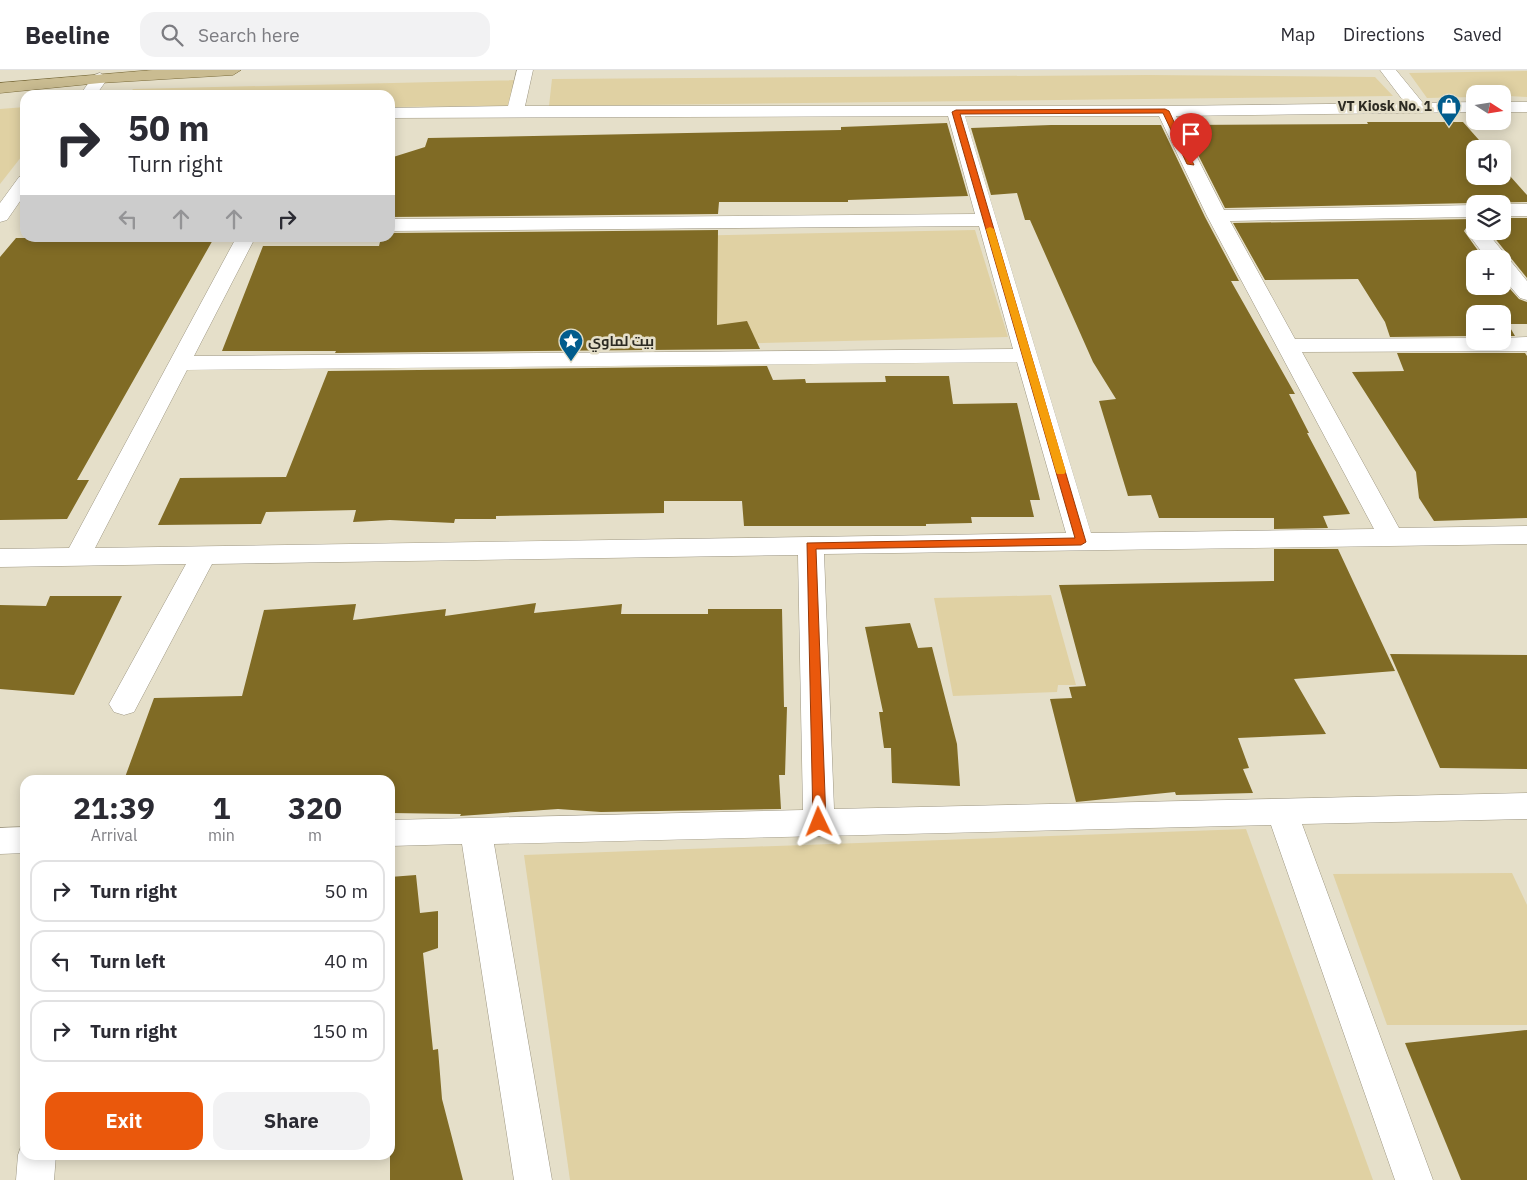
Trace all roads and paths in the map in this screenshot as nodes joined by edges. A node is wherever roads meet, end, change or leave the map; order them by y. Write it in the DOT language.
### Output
graph roads {
  1 [pos="233,70"];
  2 [pos="525,70"];
  3 [pos="1388,70"];
  4 [pos="100,78"];
  5 [pos="0,88"];
  6 [pos="92,90"];
  7 [pos="1466,107"];
  8 [pos="1511,107"];
  9 [pos="1527,107"];
  10 [pos="1418,108"];
  11 [pos="515,111"];
  12 [pos="1165,111"];
  13 [pos="956,112"];
  14 [pos="395,114"];
  15 [pos="18,198"];
  16 [pos="1511,210"];
  17 [pos="1527,210"];
  18 [pos="1466,211"];
  19 [pos="0,216"];
  20 [pos="1217,216"];
  21 [pos="987,220"];
  22 [pos="395,226"];
  23 [pos="1482,240"];
  24 [pos="242,242"];
  25 [pos="1491,250"];
  26 [pos="1511,275"];
  27 [pos="1527,294"];
  28 [pos="1527,344"];
  29 [pos="1288,346"];
  30 [pos="1027,355"];
  31 [pos="179,363"];
  32 [pos="1527,535"];
  33 [pos="1391,537"];
  34 [pos="1081,542"];
  35 [pos="811,546"];
  36 [pos="204,555"];
  37 [pos="78,556"];
  38 [pos="0,558"];
  39 [pos="124,704"];
  40 [pos="1527,806"];
  41 [pos="1282,812"];
  42 [pos="819,822"];
  43 [pos="476,831"];
  44 [pos="395,833"];
  45 [pos="20,840"];
  46 [pos="0,841"];
  47 [pos="37,1160"];
  48 [pos="36,1180"];
  49 [pos="533,1180"];
  50 [pos="1414,1180"];
  1 -- 4 [label="main road"];
  2 -- 11 [label="street"];
  3 -- 10 [label="street"];
  4 -- 5 [label="main road"];
  4 -- 6 [label="street"];
  7 -- 10 [label="street"];
  8 -- 9 [label="street"];
  10 -- 12 [label="street"];
  11 -- 13 [label="street"];
  11 -- 14 [label="street"];
  12 -- 13 [label="street"];
  12 -- 20 [label="street"];
  13 -- 21 [label="street"];
  15 -- 19 [label="street"];
  16 -- 17 [label="street"];
  18 -- 20 [label="street"];
  20 -- 29 [label="street"];
  21 -- 22 [label="street"];
  21 -- 30 [label="street"];
  23 -- 25 [label="street"];
  24 -- 31 [label="street"];
  26 -- 27 [label="street"];
  28 -- 29 [label="street"];
  29 -- 33 [label="street"];
  30 -- 31 [label="street"];
  30 -- 34 [label="street"];
  31 -- 37 [label="street"];
  32 -- 33 [label="street"];
  33 -- 34 [label="street"];
  34 -- 35 [label="street"];
  35 -- 36 [label="street"];
  35 -- 42 [label="street"];
  36 -- 37 [label="street"];
  36 -- 39 [label="street"];
  37 -- 38 [label="street"];
  40 -- 41 [label="street"];
  41 -- 42 [label="street"];
  41 -- 50 [label="street"];
  42 -- 43 [label="street"];
  43 -- 44 [label="street"];
  43 -- 49 [label="street"];
  45 -- 46 [label="street"];
  47 -- 48 [label="street"];
}
